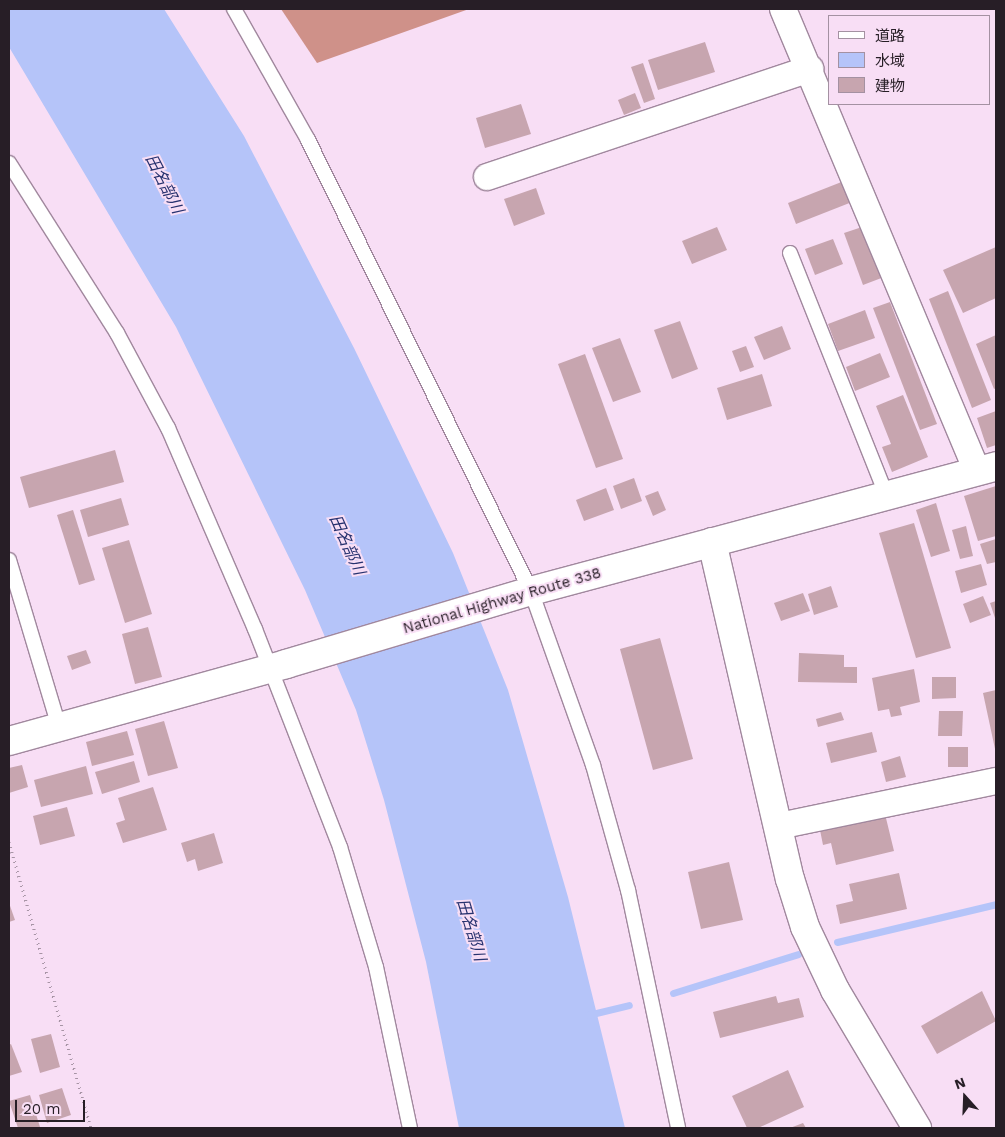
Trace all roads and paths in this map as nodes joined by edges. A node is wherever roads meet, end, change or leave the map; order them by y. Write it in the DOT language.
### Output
graph roads {
  1 [pos="234,9"];
  2 [pos="783,9"];
  3 [pos="810,69"];
  4 [pos="9,163"];
  5 [pos="487,177"];
  6 [pos="790,253"];
  7 [pos="987,468"];
  8 [pos="886,494"];
  9 [pos="712,542"];
  10 [pos="9,560"];
  11 [pos="521,594"];
  12 [pos="278,665"];
  13 [pos="59,727"];
  14 [pos="9,741"];
  15 [pos="996,781"];
  16 [pos="779,826"];
  17 [pos="9,842"];
  18 [pos="90,1128"];
  19 [pos="410,1128"];
  20 [pos="678,1128"];
  21 [pos="918,1128"];
  1 -- 11 [label="lane"];
  2 -- 3 [label="street"];
  3 -- 5 [label="street"];
  3 -- 7 [label="street"];
  4 -- 12 [label="lane"];
  6 -- 8 [label="lane"];
  7 -- 8 [label="main road, National Highway Route 338"];
  8 -- 9 [label="main road, National Highway Route 338"];
  9 -- 11 [label="main road, National Highway Route 338"];
  9 -- 16 [label="main road"];
  10 -- 13 [label="lane"];
  11 -- 12 [label="main road, National Highway Route 338"];
  11 -- 20 [label="lane"];
  12 -- 13 [label="main road, National Highway Route 338"];
  12 -- 19 [label="lane"];
  13 -- 14 [label="main road, National Highway Route 338"];
  15 -- 16 [label="street"];
  16 -- 21 [label="main road"];
  17 -- 18 [label="path"];
}
